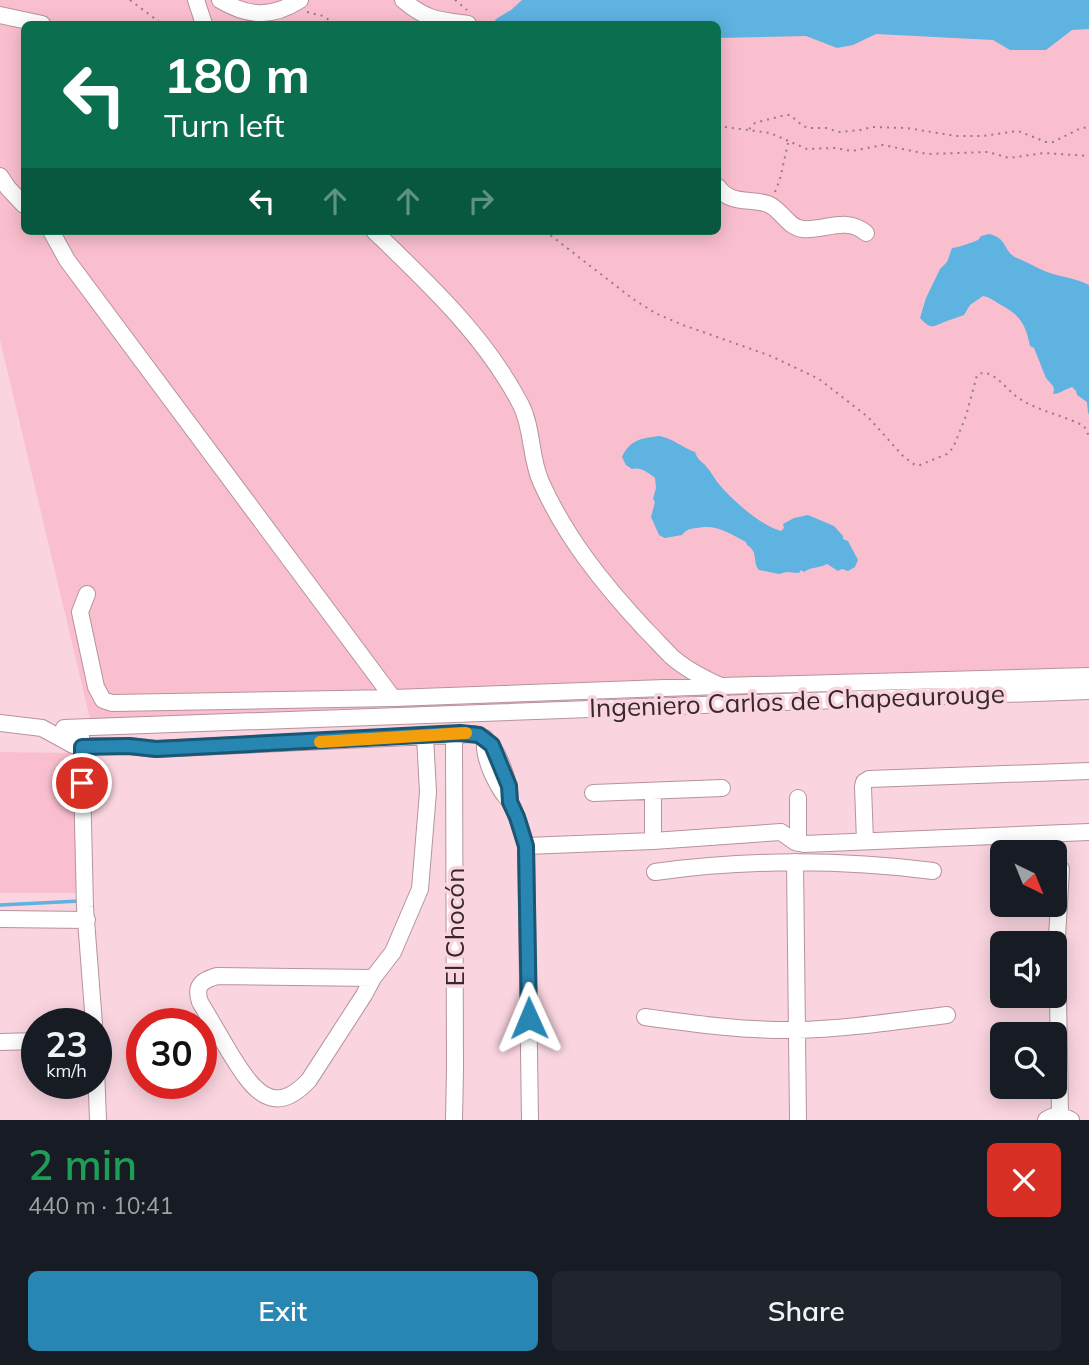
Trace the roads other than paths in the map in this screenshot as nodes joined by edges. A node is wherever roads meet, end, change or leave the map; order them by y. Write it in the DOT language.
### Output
graph roads {
  1 [pos="196,0"];
  2 [pos="206,0"];
  3 [pos="220,0"];
  4 [pos="403,0"];
  5 [pos="302,6"];
  6 [pos="0,15"];
  7 [pos="28,21"];
  8 [pos="203,21"];
  9 [pos="213,21"];
  10 [pos="444,21"];
  11 [pos="0,26"];
  12 [pos="21,29"];
  13 [pos="0,176"];
  14 [pos="721,192"];
  15 [pos="21,202"];
  16 [pos="866,233"];
  17 [pos="53,235"];
  18 [pos="378,235"];
  19 [pos="87,594"];
  20 [pos="672,657"];
  21 [pos="1089,676"];
  22 [pos="721,686"];
  23 [pos="664,688"];
  24 [pos="1089,691"];
  25 [pos="393,698"];
  26 [pos="0,723"];
  27 [pos="81,727"];
  28 [pos="64,728"];
  29 [pos="457,734"];
  30 [pos="425,736"];
  31 [pos="78,749"];
  32 [pos="1089,771"];
  33 [pos="722,788"];
  34 [pos="653,791"];
  35 [pos="593,793"];
  36 [pos="798,798"];
  37 [pos="1089,832"];
  38 [pos="653,841"];
  39 [pos="865,841"];
  40 [pos="798,842"];
  41 [pos="526,846"];
  42 [pos="795,862"];
  43 [pos="933,871"];
  44 [pos="655,872"];
  45 [pos="86,907"];
  46 [pos="1058,917"];
  47 [pos="0,919"];
  48 [pos="373,978"];
  49 [pos="93,1008"];
  50 [pos="947,1015"];
  51 [pos="646,1017"];
  52 [pos="797,1030"];
  53 [pos="21,1041"];
  54 [pos="0,1042"];
  55 [pos="97,1099"];
  56 [pos="1059,1118"];
  57 [pos="98,1120"];
  58 [pos="454,1120"];
  59 [pos="530,1120"];
  60 [pos="798,1120"];
  1 -- 8 [label="street"];
  2 -- 9 [label="street"];
  3 -- 5 [label="street"];
  4 -- 10 [label="street"];
  6 -- 7 [label="street"];
  11 -- 12 [label="street"];
  13 -- 15 [label="street"];
  14 -- 16 [label="street"];
  17 -- 25 [label="street"];
  18 -- 20 [label="street"];
  19 -- 25 [label="street"];
  20 -- 22 [label="street"];
  20 -- 23 [label="street"];
  21 -- 22 [label="street"];
  22 -- 23 [label="street"];
  23 -- 25 [label="street"];
  24 -- 27 [label="street, Ingeniero Carlos de Chapeaurouge"];
  26 -- 31 [label="street"];
  27 -- 28 [label="street, Ingeniero Carlos de Chapeaurouge"];
  27 -- 31 [label="street"];
  29 -- 30 [label="street"];
  29 -- 41 [label="street"];
  29 -- 58 [label="street, El Chocón"];
  30 -- 31 [label="street"];
  30 -- 48 [label="street"];
  31 -- 45 [label="street"];
  32 -- 39 [label="street"];
  33 -- 34 [label="street"];
  34 -- 35 [label="street"];
  34 -- 38 [label="street"];
  36 -- 40 [label="street"];
  37 -- 39 [label="street"];
  38 -- 40 [label="street"];
  38 -- 41 [label="street"];
  39 -- 40 [label="street"];
  41 -- 59 [label="street"];
  42 -- 43 [label="street"];
  42 -- 44 [label="street"];
  42 -- 52 [label="street"];
  45 -- 47 [label="street"];
  45 -- 49 [label="street"];
  46 -- 56 [label="street"];
  48 -- 48 [label="street"];
  50 -- 52 [label="street"];
  51 -- 52 [label="street"];
  52 -- 60 [label="street"];
  53 -- 54 [label="street"];
  55 -- 57 [label="street"];
}
